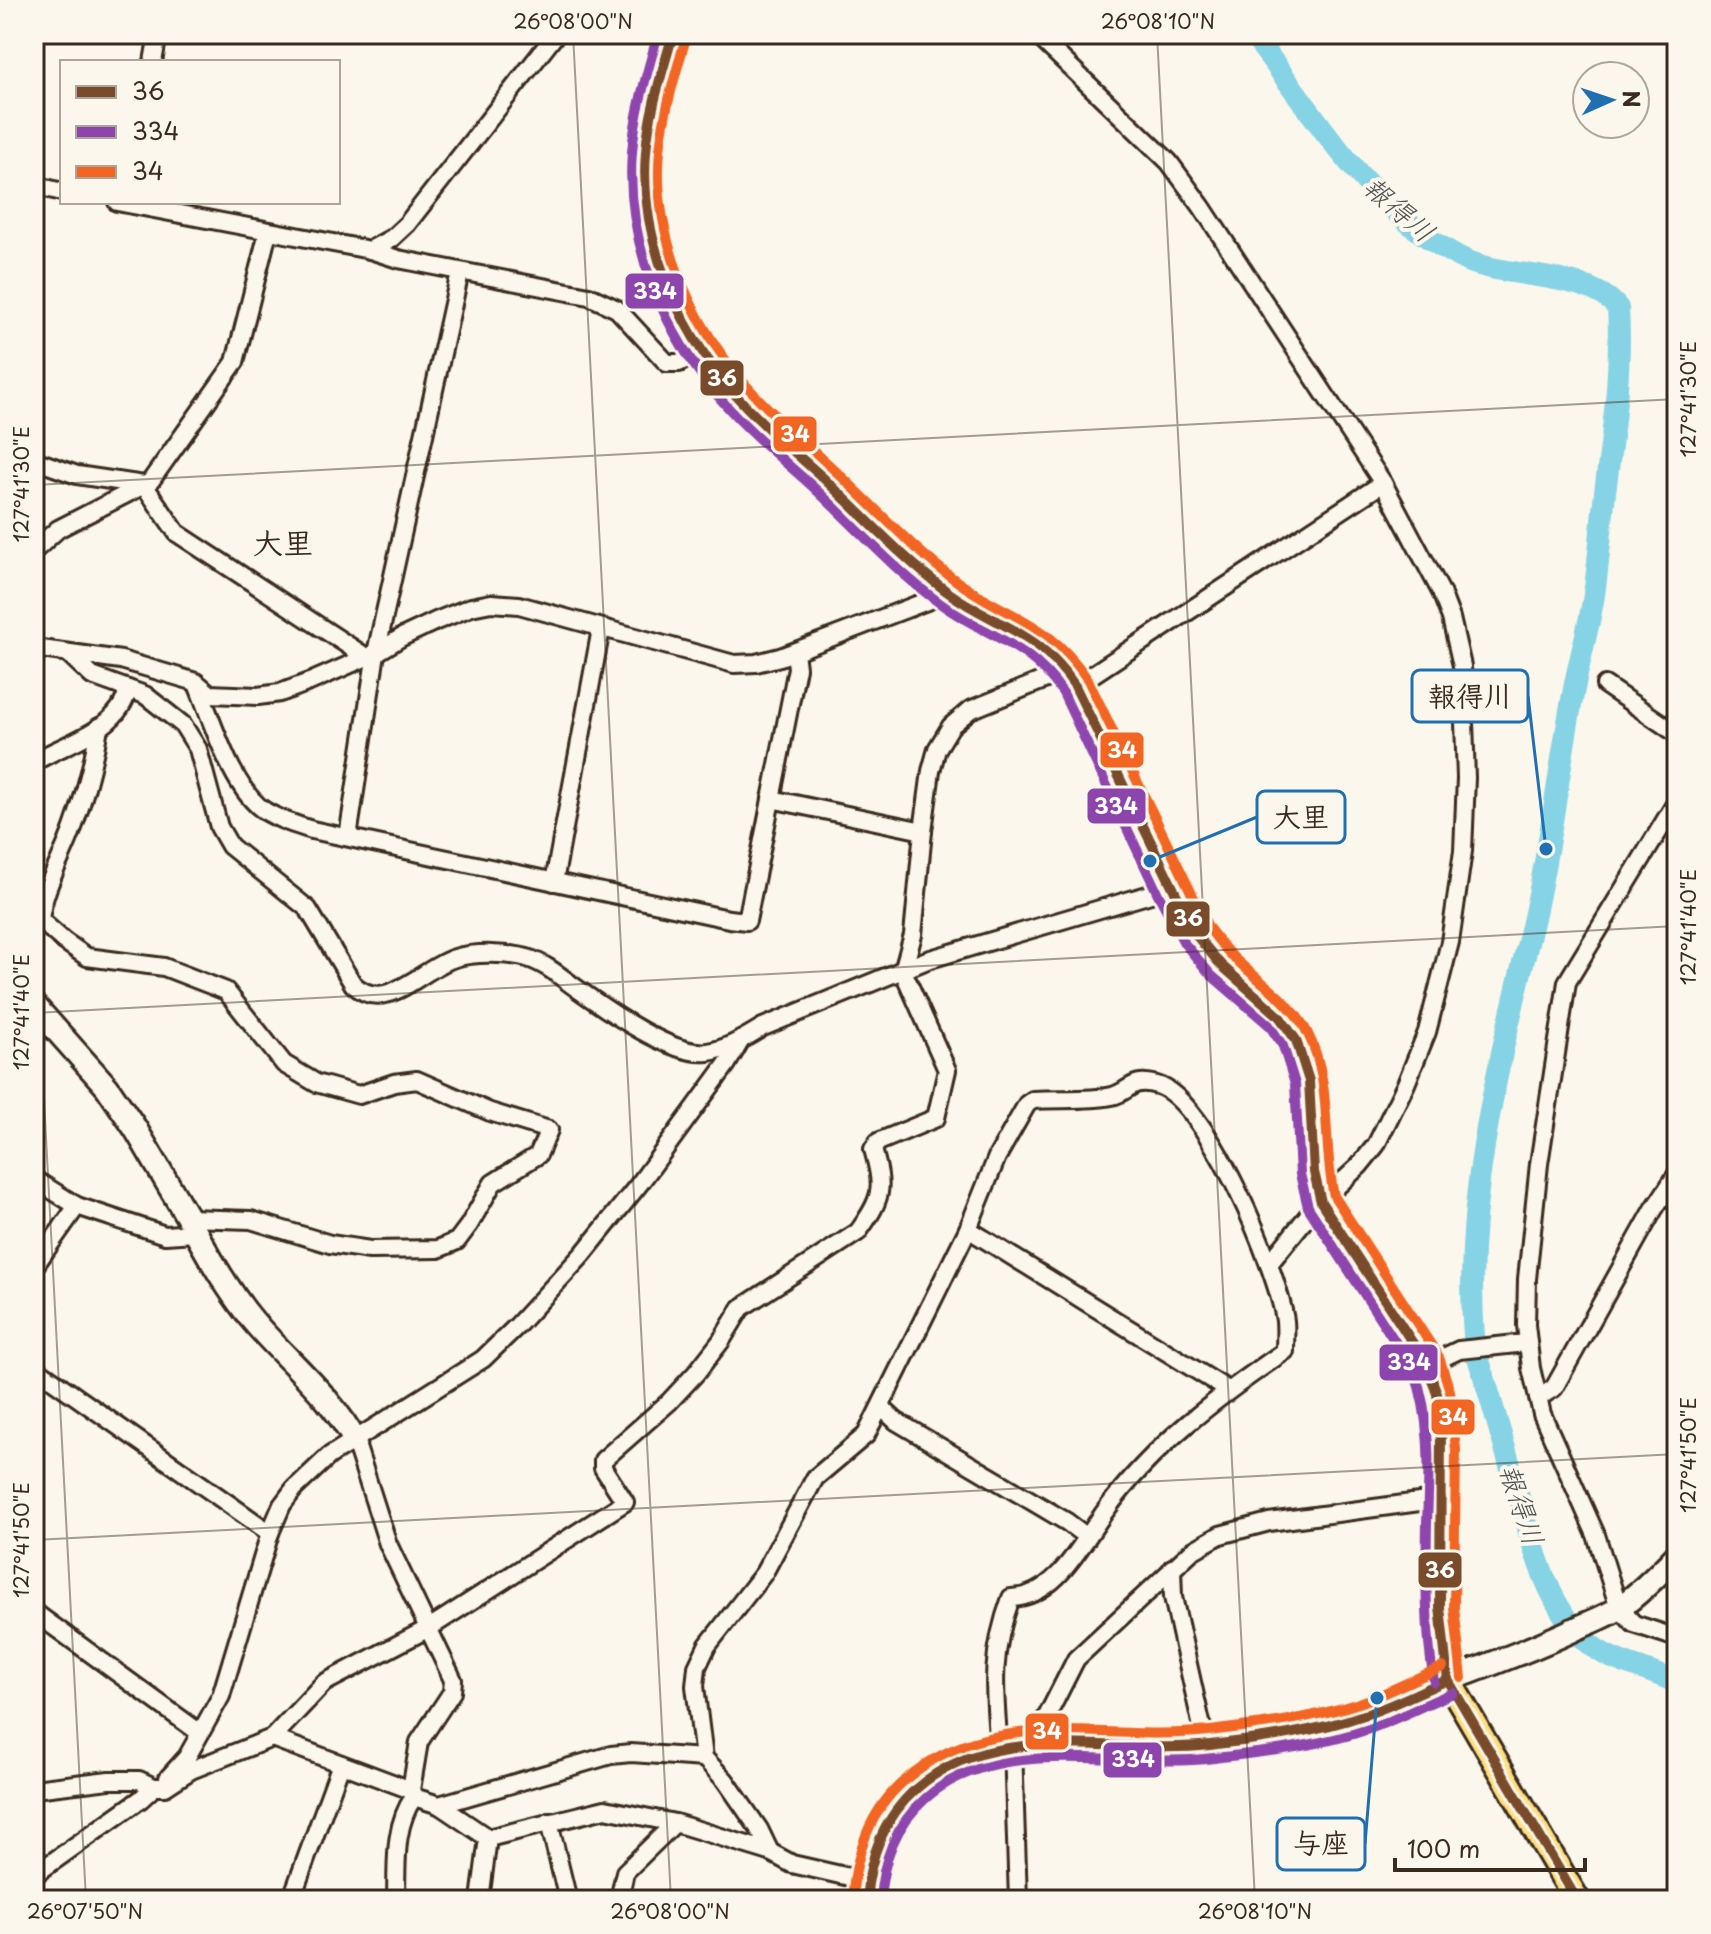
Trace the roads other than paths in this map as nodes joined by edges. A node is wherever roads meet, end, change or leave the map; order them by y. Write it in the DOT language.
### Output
graph roads {
  1 [pos="158,34"];
  2 [pos="556,34"];
  3 [pos="673,34"];
  4 [pos="1036,34"];
  5 [pos="153,60"];
  6 [pos="34,185"];
  7 [pos="60,192"];
  8 [pos="132,204"];
  9 [pos="268,232"];
  10 [pos="370,250"];
  11 [pos="460,272"];
  12 [pos="701,351"];
  13 [pos="34,460"];
  14 [pos="1383,483"];
  15 [pos="144,485"];
  16 [pos="34,551"];
  17 [pos="945,590"];
  18 [pos="601,629"];
  19 [pos="34,648"];
  20 [pos="795,652"];
  21 [pos="69,654"];
  22 [pos="371,655"];
  23 [pos="1070,679"];
  24 [pos="196,682"];
  25 [pos="1605,685"];
  26 [pos="128,689"];
  27 [pos="99,727"];
  28 [pos="1677,734"];
  29 [pos="34,762"];
  30 [pos="771,799"];
  31 [pos="1677,801"];
  32 [pos="923,831"];
  33 [pos="348,837"];
  34 [pos="554,882"];
  35 [pos="1171,888"];
  36 [pos="36,923"];
  37 [pos="903,971"];
  38 [pos="34,1005"];
  39 [pos="741,1040"];
  40 [pos="1677,1174"];
  41 [pos="34,1179"];
  42 [pos="1321,1202"];
  43 [pos="77,1206"];
  44 [pos="192,1226"];
  45 [pos="968,1229"];
  46 [pos="1269,1264"];
  47 [pos="34,1267"];
  48 [pos="1522,1343"];
  49 [pos="1427,1365"];
  50 [pos="34,1367"];
  51 [pos="1228,1390"];
  52 [pos="1538,1398"];
  53 [pos="881,1407"];
  54 [pos="355,1441"];
  55 [pos="1442,1499"];
  56 [pos="270,1533"];
  57 [pos="1087,1537"];
  58 [pos="1677,1555"];
  59 [pos="1172,1568"];
  60 [pos="1613,1611"];
  61 [pos="34,1612"];
  62 [pos="429,1628"];
  63 [pos="1677,1638"];
  64 [pos="1448,1680"];
  65 [pos="200,1733"];
  66 [pos="272,1738"];
  67 [pos="1206,1745"];
  68 [pos="1039,1746"];
  69 [pos="1006,1748"];
  70 [pos="704,1758"];
  71 [pos="341,1764"];
  72 [pos="160,1787"];
  73 [pos="34,1789"];
  74 [pos="412,1794"];
  75 [pos="439,1805"];
  76 [pos="549,1822"];
  77 [pos="675,1823"];
  78 [pos="488,1838"];
  79 [pos="770,1852"];
  80 [pos="34,1875"];
  81 [pos="866,1890"];
  82 [pos="291,1900"];
  83 [pos="396,1900"];
  84 [pos="480,1900"];
  85 [pos="568,1900"];
  86 [pos="619,1900"];
  87 [pos="1018,1900"];
  88 [pos="1577,1900"];
  1 -- 5 [label="street"];
  2 -- 10 [label="street"];
  3 -- 12 [label="main road"];
  4 -- 14 [label="street"];
  6 -- 7 [label="street"];
  8 -- 9 [label="street"];
  9 -- 10 [label="street"];
  9 -- 15 [label="street"];
  10 -- 11 [label="street"];
  11 -- 12 [label="street"];
  11 -- 22 [label="street"];
  12 -- 17 [label="main road"];
  13 -- 15 [label="street"];
  14 -- 23 [label="street"];
  14 -- 42 [label="street"];
  15 -- 16 [label="street"];
  15 -- 22 [label="street"];
  17 -- 20 [label="street"];
  17 -- 23 [label="main road"];
  18 -- 20 [label="street"];
  18 -- 22 [label="street"];
  18 -- 34 [label="street"];
  19 -- 21 [label="street"];
  20 -- 30 [label="street"];
  21 -- 24 [label="street"];
  21 -- 26 [label="street"];
  22 -- 24 [label="street"];
  22 -- 33 [label="street"];
  23 -- 32 [label="street"];
  23 -- 35 [label="main road"];
  24 -- 33 [label="street"];
  25 -- 28 [label="street"];
  26 -- 27 [label="street"];
  26 -- 39 [label="street"];
  27 -- 29 [label="street"];
  27 -- 36 [label="street"];
  30 -- 32 [label="street"];
  30 -- 34 [label="street"];
  31 -- 48 [label="street"];
  32 -- 37 [label="street"];
  33 -- 34 [label="street"];
  35 -- 37 [label="street"];
  35 -- 42 [label="main road"];
  36 -- 44 [label="street"];
  37 -- 39 [label="street"];
  37 -- 62 [label="street"];
  38 -- 44 [label="street"];
  39 -- 54 [label="street"];
  40 -- 52 [label="street"];
  41 -- 43 [label="street"];
  42 -- 46 [label="street"];
  42 -- 49 [label="main road"];
  43 -- 44 [label="street"];
  43 -- 47 [label="street"];
  44 -- 54 [label="street"];
  45 -- 46 [label="street"];
  45 -- 51 [label="street"];
  45 -- 53 [label="street"];
  46 -- 51 [label="street"];
  48 -- 49 [label="street"];
  48 -- 52 [label="street"];
  49 -- 55 [label="main road"];
  50 -- 56 [label="street"];
  51 -- 57 [label="street"];
  52 -- 60 [label="street"];
  53 -- 57 [label="street"];
  53 -- 70 [label="street"];
  54 -- 56 [label="street"];
  54 -- 62 [label="street"];
  55 -- 59 [label="street"];
  55 -- 64 [label="main road"];
  56 -- 65 [label="street"];
  57 -- 69 [label="street"];
  58 -- 60 [label="street"];
  59 -- 67 [label="street"];
  59 -- 68 [label="street"];
  60 -- 63 [label="street"];
  60 -- 64 [label="street"];
  61 -- 65 [label="street"];
  62 -- 66 [label="street"];
  62 -- 74 [label="street"];
  64 -- 67 [label="street"];
  64 -- 88 [label="main road"];
  65 -- 72 [label="street"];
  66 -- 71 [label="street"];
  66 -- 72 [label="street"];
  67 -- 68 [label="street"];
  68 -- 69 [label="street"];
  69 -- 81 [label="street"];
  69 -- 87 [label="street"];
  70 -- 75 [label="street"];
  70 -- 79 [label="street"];
  71 -- 74 [label="street"];
  71 -- 82 [label="street"];
  72 -- 73 [label="street"];
  72 -- 80 [label="street"];
  74 -- 75 [label="street"];
  74 -- 83 [label="street"];
  75 -- 78 [label="street"];
  76 -- 77 [label="street"];
  76 -- 78 [label="street"];
  76 -- 85 [label="street"];
  77 -- 79 [label="street"];
  77 -- 86 [label="street"];
  78 -- 84 [label="street"];
  79 -- 81 [label="street"];
}
